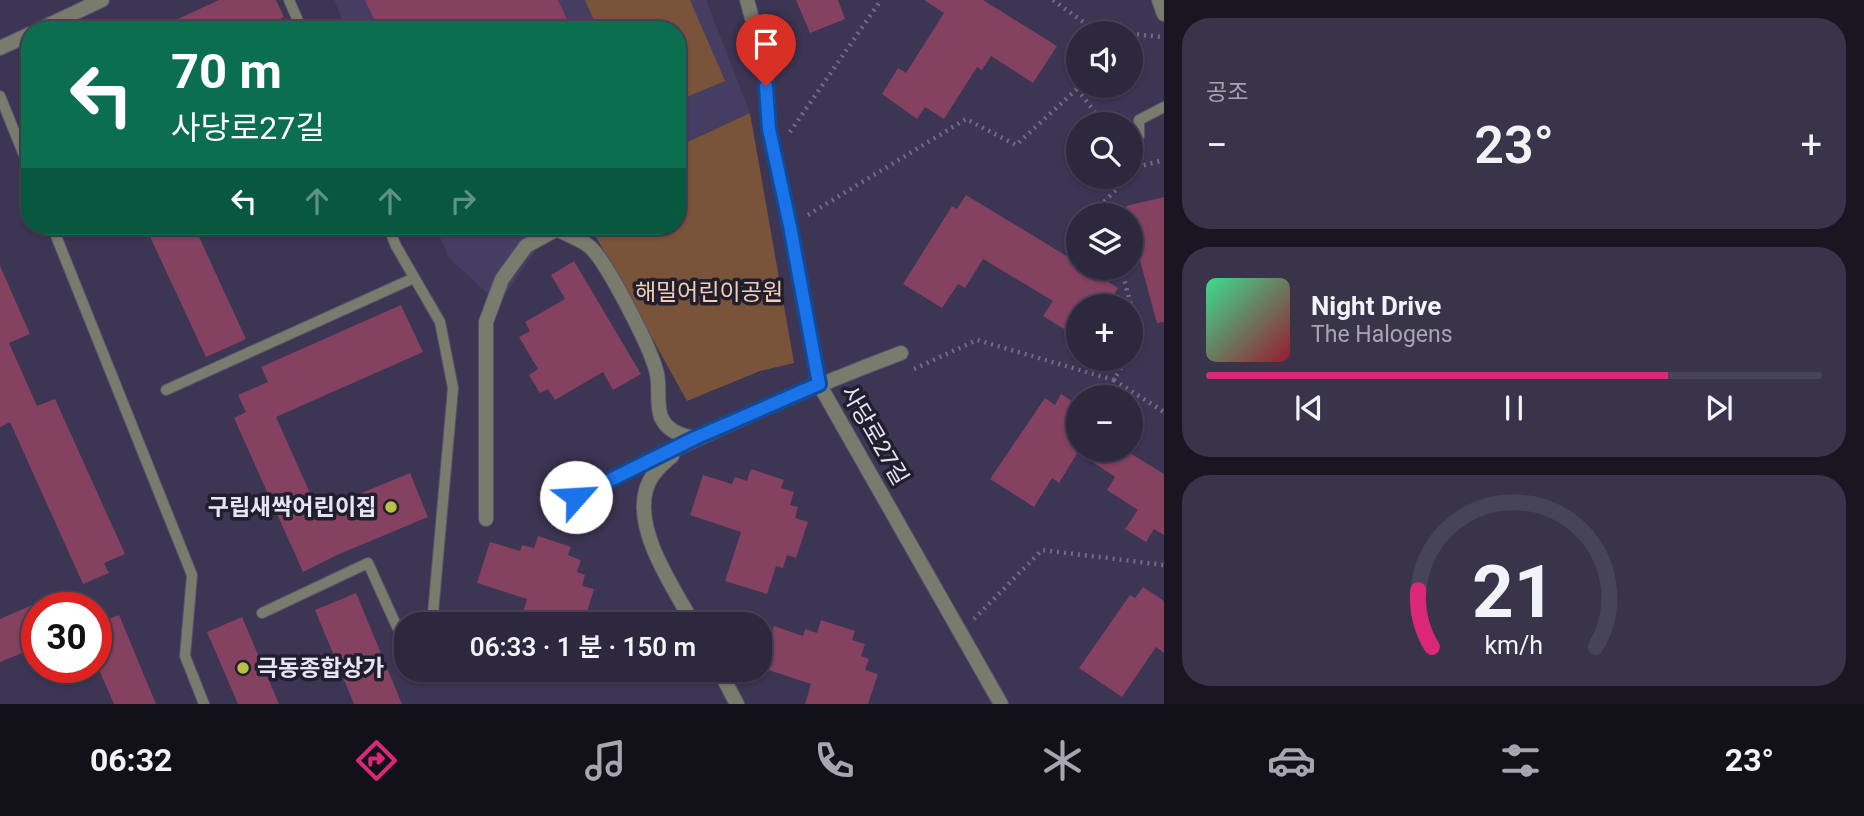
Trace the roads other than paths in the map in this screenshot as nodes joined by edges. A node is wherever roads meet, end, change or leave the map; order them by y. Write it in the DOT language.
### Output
graph roads {
  1 [pos="102,0"];
  2 [pos="289,0"];
  3 [pos="747,0"];
  4 [pos="1159,0"];
  5 [pos="1164,14"];
  6 [pos="57,21"];
  7 [pos="298,21"];
  8 [pos="21,38"];
  9 [pos="0,48"];
  10 [pos="0,96"];
  11 [pos="1164,107"];
  12 [pos="1143,118"];
  13 [pos="21,148"];
  14 [pos="56,235"];
  15 [pos="393,235"];
  16 [pos="546,235"];
  17 [pos="568,235"];
  18 [pos="415,278"];
  19 [pos="901,353"];
  20 [pos="819,384"];
  21 [pos="166,390"];
  22 [pos="695,438"];
  23 [pos="576,497"];
  24 [pos="486,519"];
  25 [pos="433,612"];
  26 [pos="687,612"];
  27 [pos="262,613"];
  28 [pos="394,620"];
  29 [pos="725,682"];
  30 [pos="204,704"];
  31 [pos="737,704"];
  32 [pos="1001,704"];
  1 -- 6 [label="street"];
  2 -- 7 [label="lane"];
  3 -- 20 [label="street, 사당로27길"];
  4 -- 5 [label="street"];
  8 -- 9 [label="street"];
  10 -- 13 [label="lane"];
  11 -- 12 [label="lane"];
  14 -- 30 [label="lane"];
  15 -- 18 [label="lane"];
  16 -- 24 [label="street"];
  17 -- 22 [label="street"];
  18 -- 21 [label="lane"];
  18 -- 25 [label="lane"];
  19 -- 20 [label="street"];
  20 -- 22 [label="street"];
  20 -- 32 [label="street, 사당로27길"];
  22 -- 23 [label="street"];
  22 -- 26 [label="street"];
  27 -- 28 [label="lane"];
  29 -- 31 [label="street"];
}
